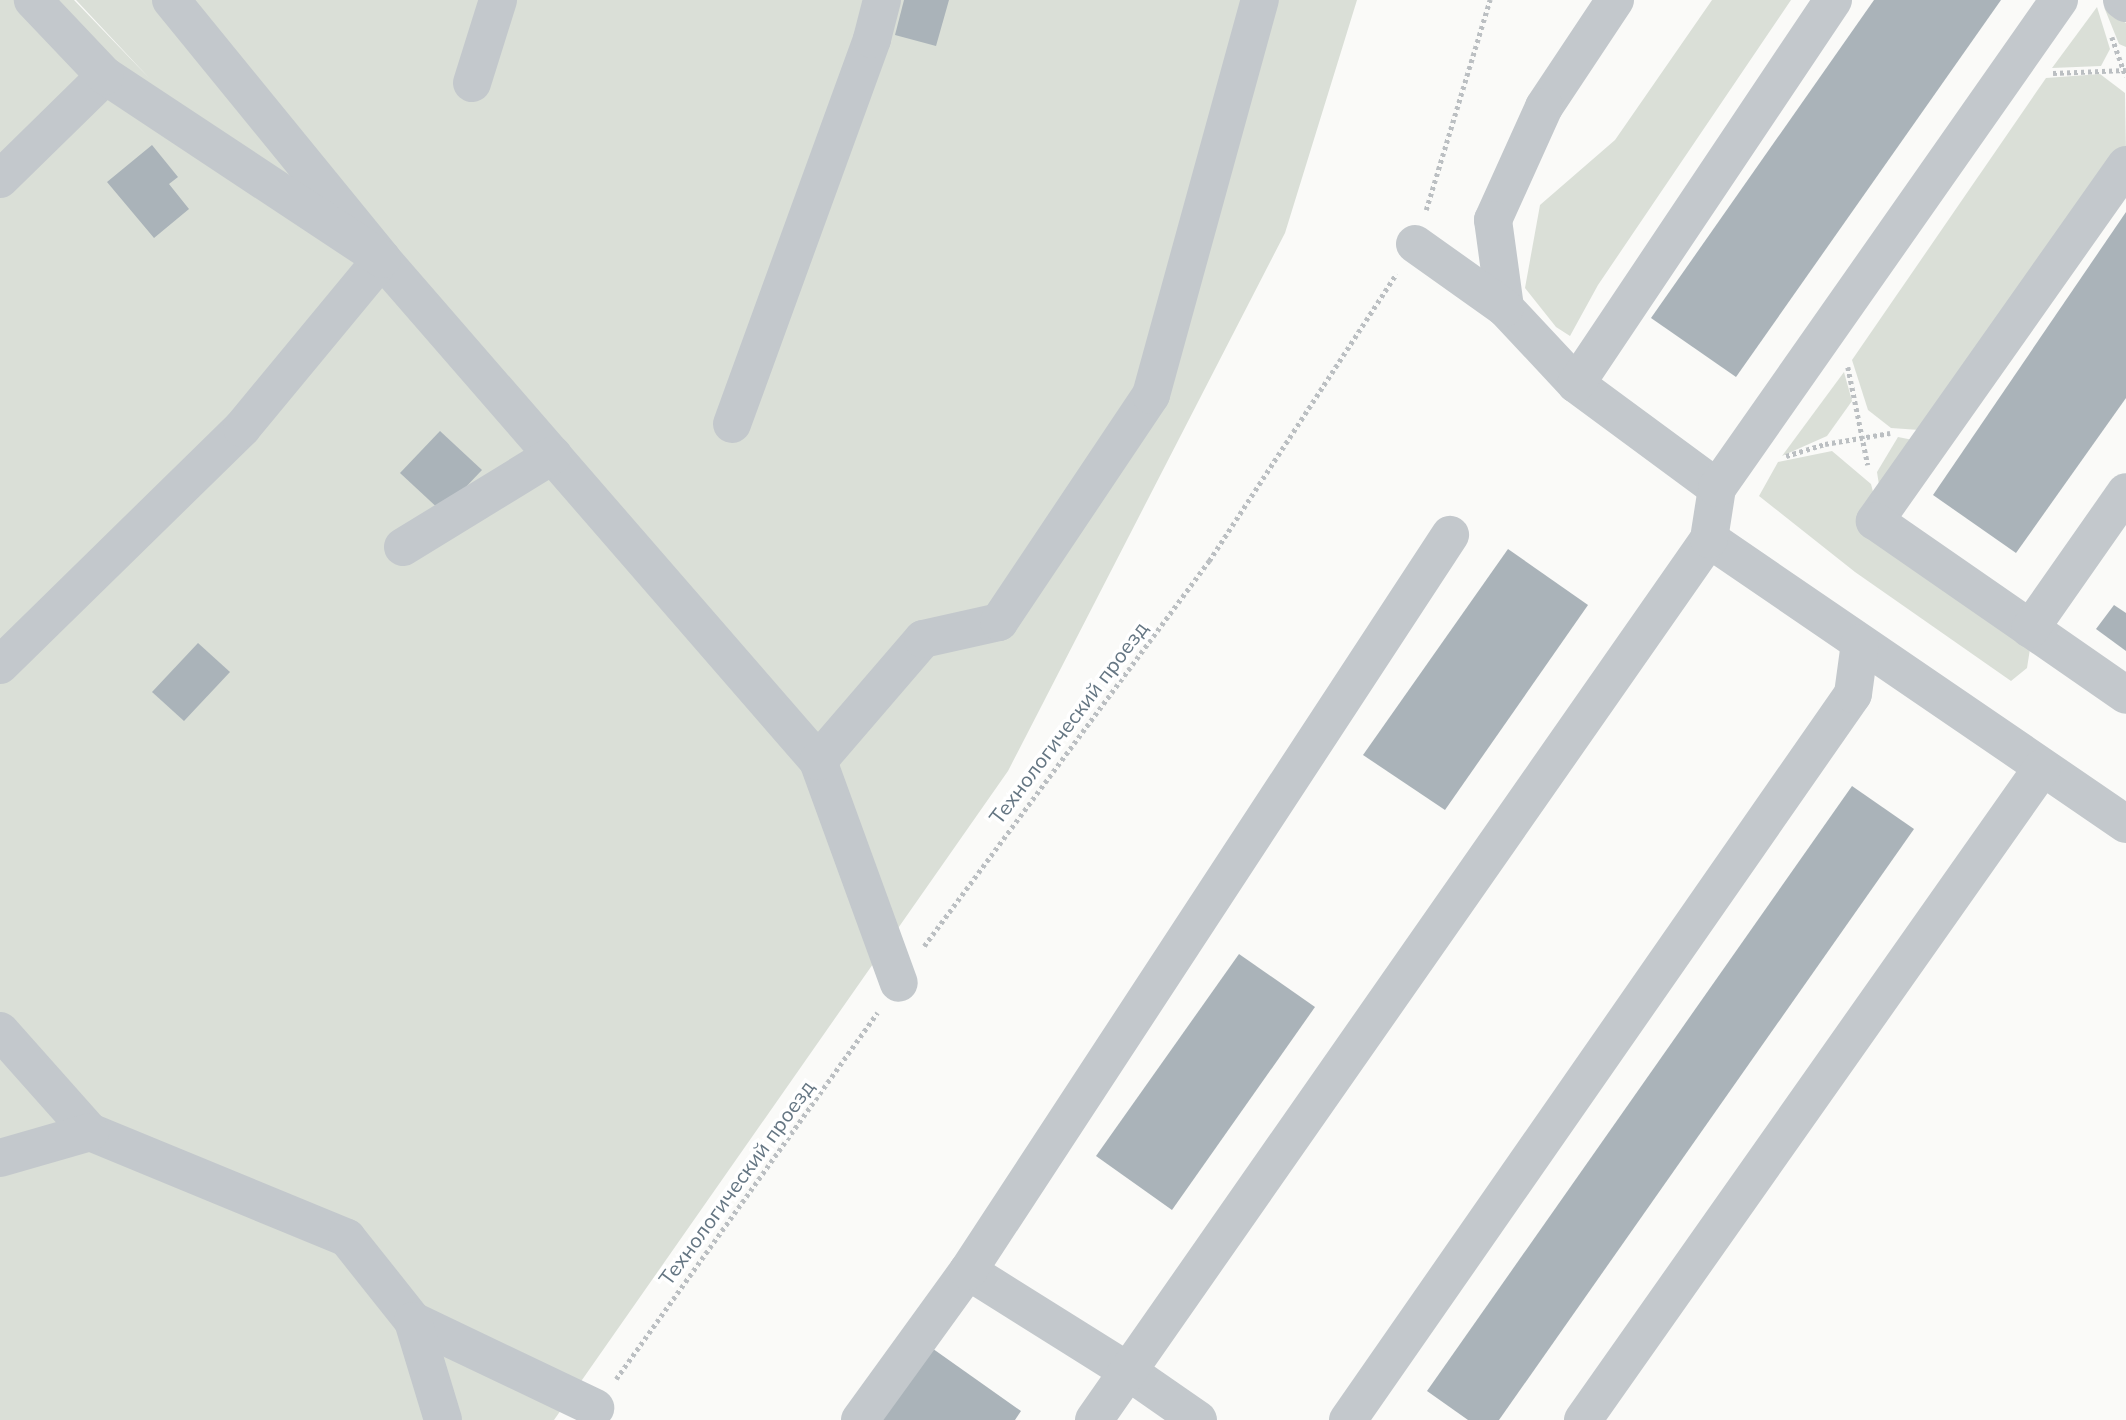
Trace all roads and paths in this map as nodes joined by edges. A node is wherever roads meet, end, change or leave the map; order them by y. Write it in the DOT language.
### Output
graph roads {
  1 [pos="33,0"];
  2 [pos="172,0"];
  3 [pos="498,0"];
  4 [pos="882,0"];
  5 [pos="1260,0"];
  6 [pos="1490,0"];
  7 [pos="1615,0"];
  8 [pos="1833,0"];
  9 [pos="2059,0"];
  10 [pos="2126,70"];
  11 [pos="2006,75"];
  12 [pos="105,76"];
  13 [pos="472,83"];
  14 [pos="2126,164"];
  15 [pos="0,179"];
  16 [pos="1415,244"];
  17 [pos="382,259"];
  18 [pos="1505,308"];
  19 [pos="1832,323"];
  20 [pos="1576,384"];
  21 [pos="732,424"];
  22 [pos="1863,437"];
  23 [pos="1932,437"];
  24 [pos="552,455"];
  25 [pos="1739,457"];
  26 [pos="1717,488"];
  27 [pos="2126,492"];
  28 [pos="1879,515"];
  29 [pos="1450,535"];
  30 [pos="1709,539"];
  31 [pos="403,547"];
  32 [pos="2030,629"];
  33 [pos="1860,643"];
  34 [pos="0,665"];
  35 [pos="2126,695"];
  36 [pos="818,761"];
  37 [pos="2042,768"];
  38 [pos="2126,824"];
  39 [pos="899,983"];
  40 [pos="0,1031"];
  41 [pos="90,1132"];
  42 [pos="0,1158"];
  43 [pos="968,1271"];
  44 [pos="413,1321"];
  45 [pos="1129,1372"];
  46 [pos="595,1408"];
  47 [pos="443,1420"];
  48 [pos="860,1420"];
  49 [pos="1094,1420"];
  50 [pos="1198,1420"];
  51 [pos="1348,1420"];
  52 [pos="1583,1420"];
  1 -- 12 [label="street"];
  2 -- 17 [label="street"];
  3 -- 13 [label="street"];
  4 -- 21 [label="street"];
  5 -- 36 [label="street"];
  6 -- 16 [label="path, Технологический проезд"];
  7 -- 18 [label="street"];
  8 -- 20 [label="street"];
  9 -- 11 [label="street"];
  10 -- 11 [label="path"];
  11 -- 19 [label="street"];
  12 -- 15 [label="street"];
  12 -- 17 [label="street"];
  14 -- 23 [label="street"];
  16 -- 18 [label="street"];
  16 -- 39 [label="path, Технологический проезд"];
  17 -- 24 [label="street"];
  17 -- 34 [label="street"];
  18 -- 20 [label="street"];
  19 -- 22 [label="path"];
  19 -- 25 [label="street"];
  20 -- 26 [label="street"];
  22 -- 23 [label="path"];
  22 -- 25 [label="path"];
  22 -- 28 [label="path"];
  23 -- 28 [label="street"];
  24 -- 31 [label="street"];
  24 -- 36 [label="street"];
  25 -- 26 [label="street"];
  26 -- 30 [label="street"];
  27 -- 32 [label="street"];
  28 -- 32 [label="street"];
  29 -- 43 [label="street"];
  30 -- 33 [label="street"];
  30 -- 45 [label="street"];
  32 -- 35 [label="street"];
  33 -- 37 [label="street"];
  33 -- 51 [label="street"];
  36 -- 39 [label="street"];
  37 -- 38 [label="street"];
  37 -- 52 [label="street"];
  39 -- 46 [label="path, Технологический проезд"];
  40 -- 41 [label="street"];
  41 -- 42 [label="street"];
  41 -- 44 [label="street"];
  43 -- 45 [label="street"];
  43 -- 48 [label="street"];
  44 -- 46 [label="street"];
  44 -- 47 [label="street"];
  45 -- 49 [label="street"];
  45 -- 50 [label="street"];
}
